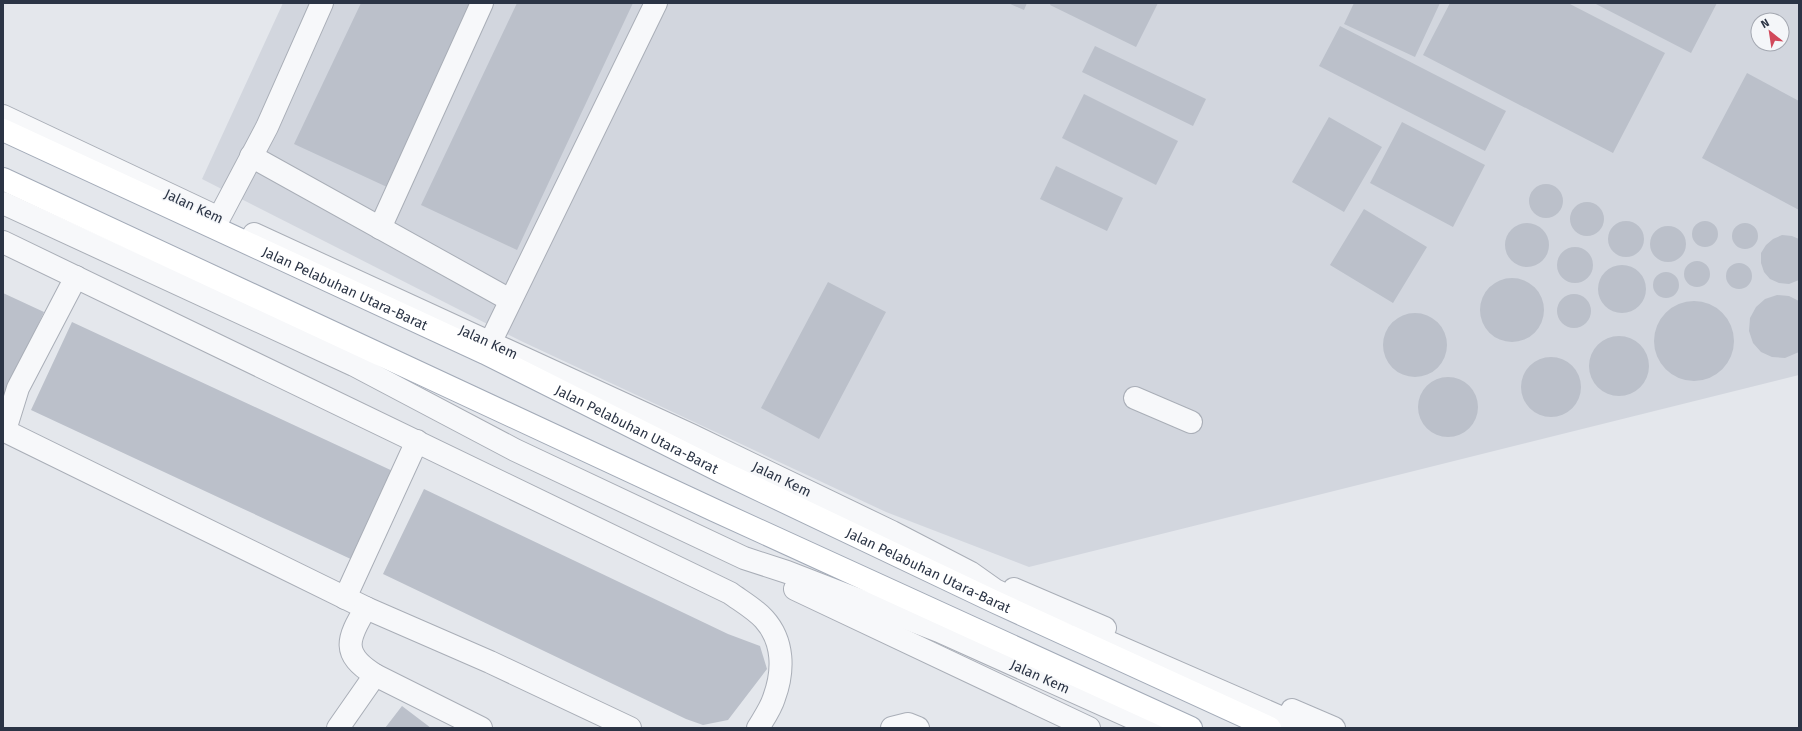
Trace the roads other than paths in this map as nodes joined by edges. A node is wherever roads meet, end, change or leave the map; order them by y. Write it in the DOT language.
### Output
graph roads {
  1 [pos="322,3"];
  2 [pos="482,3"];
  3 [pos="656,3"];
  4 [pos="3,116"];
  5 [pos="3,130"];
  6 [pos="251,156"];
  7 [pos="3,178"];
  8 [pos="3,203"];
  9 [pos="219,218"];
  10 [pos="380,228"];
  11 [pos="3,242"];
  12 [pos="76,277"];
  13 [pos="510,300"];
  14 [pos="490,343"];
  15 [pos="1135,398"];
  16 [pos="1191,422"];
  17 [pos="4,430"];
  18 [pos="417,441"];
  19 [pos="744,558"];
  20 [pos="971,573"];
  21 [pos="346,598"];
  22 [pos="366,608"];
  23 [pos="375,675"];
  24 [pos="338,728"];
  25 [pos="481,728"];
  26 [pos="630,728"];
  27 [pos="758,728"];
  28 [pos="892,728"];
  29 [pos="918,728"];
  30 [pos="1089,728"];
  31 [pos="1155,728"];
  32 [pos="1191,728"];
  33 [pos="1270,728"];
  34 [pos="1305,728"];
  35 [pos="1334,728"];
  1 -- 6 [label="street"];
  2 -- 10 [label="street"];
  3 -- 13 [label="street"];
  4 -- 9 [label="street, Jalan Kem"];
  5 -- 33 [label="main road, Jalan Pelabuhan Utara-Barat"];
  6 -- 9 [label="street"];
  6 -- 10 [label="street"];
  7 -- 32 [label="main road"];
  8 -- 19 [label="street, Jalan Kem"];
  9 -- 14 [label="street, Jalan Kem"];
  10 -- 13 [label="street"];
  11 -- 12 [label="street"];
  12 -- 17 [label="street"];
  12 -- 18 [label="street"];
  13 -- 14 [label="street"];
  14 -- 20 [label="street, Jalan Kem"];
  15 -- 16 [label="street"];
  17 -- 21 [label="street"];
  18 -- 21 [label="street"];
  18 -- 27 [label="street"];
  19 -- 30 [label="street, Jalan Kem"];
  19 -- 31 [label="street, Jalan Kem"];
  20 -- 34 [label="street, Jalan Kem"];
  20 -- 35 [label="street, Jalan Kem"];
  21 -- 22 [label="street"];
  22 -- 23 [label="street"];
  22 -- 26 [label="street"];
  23 -- 24 [label="street"];
  23 -- 25 [label="street"];
  28 -- 29 [label="street"];
}
